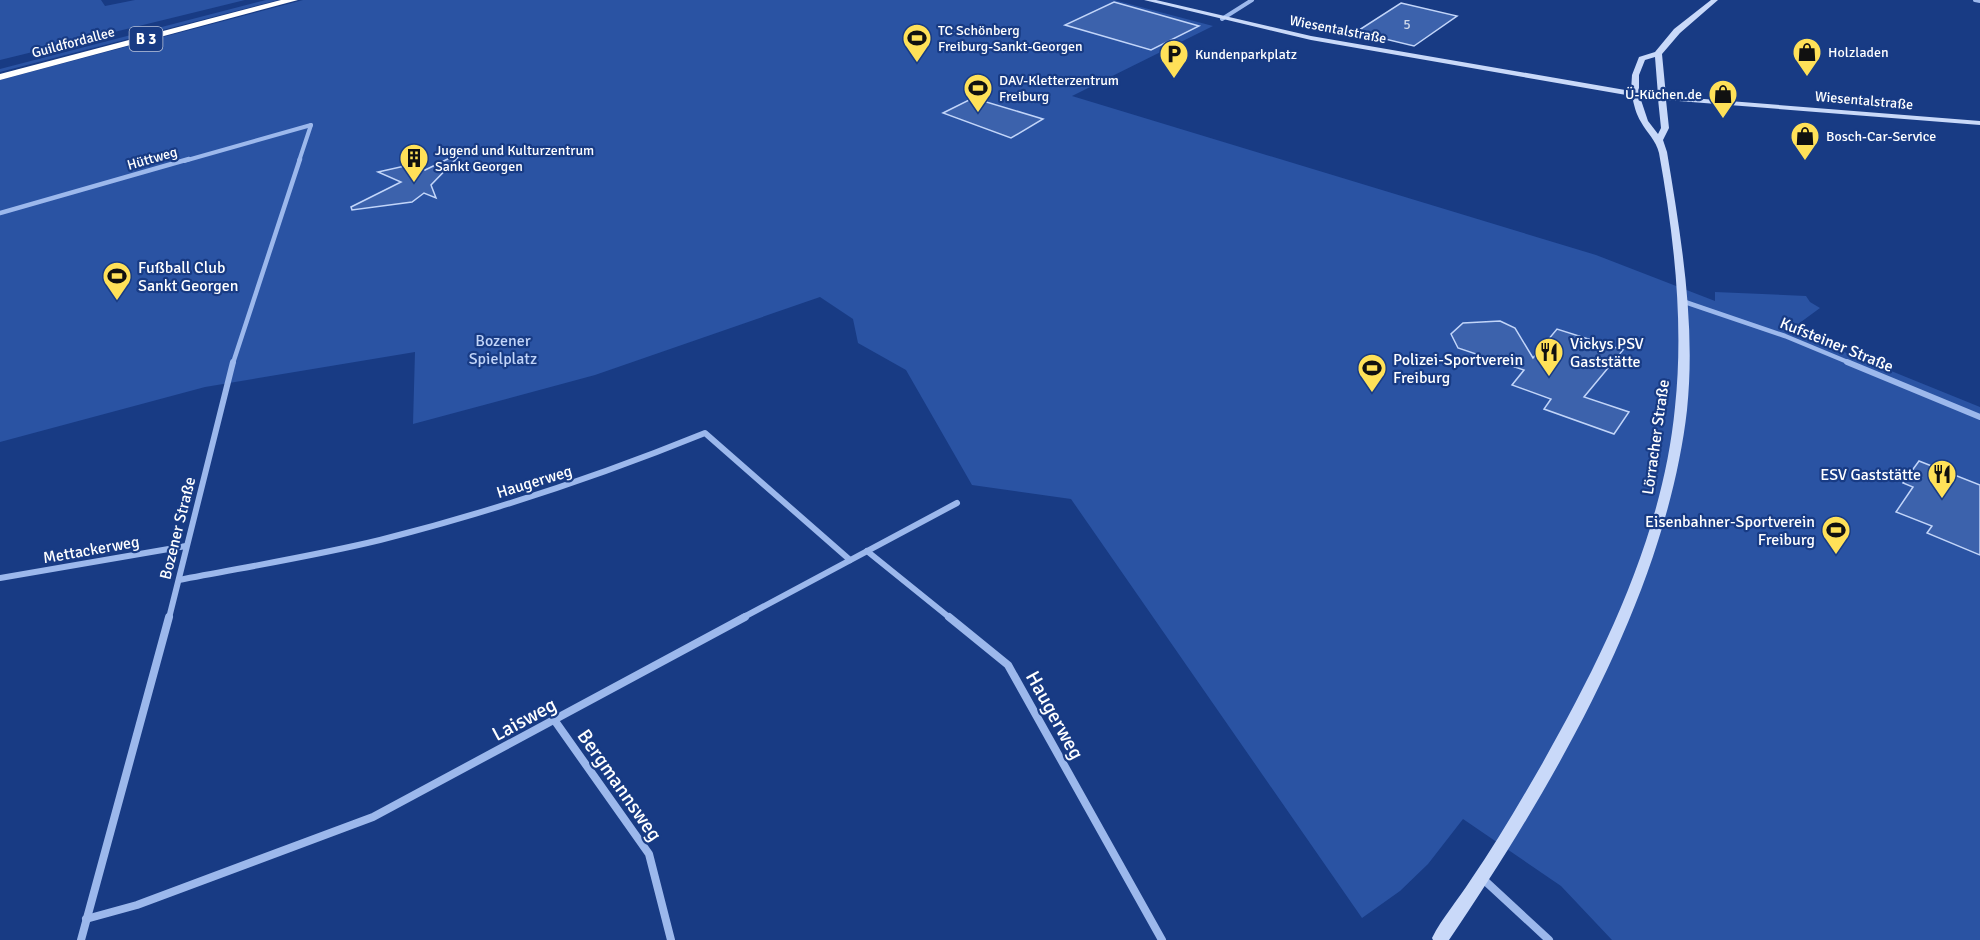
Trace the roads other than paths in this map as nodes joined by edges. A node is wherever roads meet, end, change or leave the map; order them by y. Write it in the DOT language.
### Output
graph roads {
  1 [pos="254,0"];
  2 [pos="293,0"];
  3 [pos="1147,0"];
  4 [pos="1252,0"];
  5 [pos="1715,0"];
  6 [pos="1975,0"];
  7 [pos="1980,1"];
  8 [pos="1222,19"];
  9 [pos="1658,54"];
  10 [pos="0,66"];
  11 [pos="0,77"];
  12 [pos="1635,90"];
  13 [pos="1662,94"];
  14 [pos="1980,123"];
  15 [pos="311,125"];
  16 [pos="1660,139"];
  17 [pos="0,213"];
  18 [pos="1682,301"];
  19 [pos="1980,417"];
  20 [pos="957,503"];
  21 [pos="186,546"];
  22 [pos="867,551"];
  23 [pos="850,560"];
  24 [pos="0,578"];
  25 [pos="179,580"];
  26 [pos="555,721"];
  27 [pos="1482,879"];
  28 [pos="86,919"];
  29 [pos="1442,939"];
  30 [pos="81,940"];
  31 [pos="671,940"];
  32 [pos="1162,940"];
  33 [pos="1549,940"];
  1 -- 10 [label="highway, Guildfordallee / B 3"];
  2 -- 11 [label="highway, Guildfordallee / B 3"];
  3 -- 8 [label="street, Wiesentalstraße"];
  4 -- 8 [label="street"];
  5 -- 9 [label="street"];
  6 -- 7 [label="street"];
  8 -- 12 [label="street, Wiesentalstraße"];
  9 -- 12 [label="street"];
  9 -- 13 [label="street, Lörracher Straße"];
  12 -- 13 [label="street, Wiesentalstraße"];
  12 -- 16 [label="street, Lörracher Straße"];
  13 -- 14 [label="street, Wiesentalstraße"];
  13 -- 16 [label="street, Lörracher Straße"];
  15 -- 17 [label="street, Hüttweg"];
  15 -- 21 [label="street, Bozener Straße"];
  16 -- 18 [label="street, Lörracher Straße"];
  18 -- 19 [label="street, Kufsteiner Straße"];
  18 -- 27 [label="street, Lörracher Straße"];
  20 -- 22 [label="street, Laisweg"];
  21 -- 24 [label="street, Mettackerweg"];
  21 -- 25 [label="street, Bozener Straße"];
  22 -- 23 [label="street, Laisweg"];
  22 -- 32 [label="street, Haugerweg"];
  23 -- 25 [label="street, Haugerweg"];
  23 -- 26 [label="street, Laisweg"];
  25 -- 28 [label="street, Bozener Straße"];
  26 -- 28 [label="street, Laisweg"];
  26 -- 31 [label="street, Bergmannsweg"];
  27 -- 29 [label="street, Lörracher Straße"];
  27 -- 33 [label="street"];
  28 -- 30 [label="street, Bozener Straße"];
}
